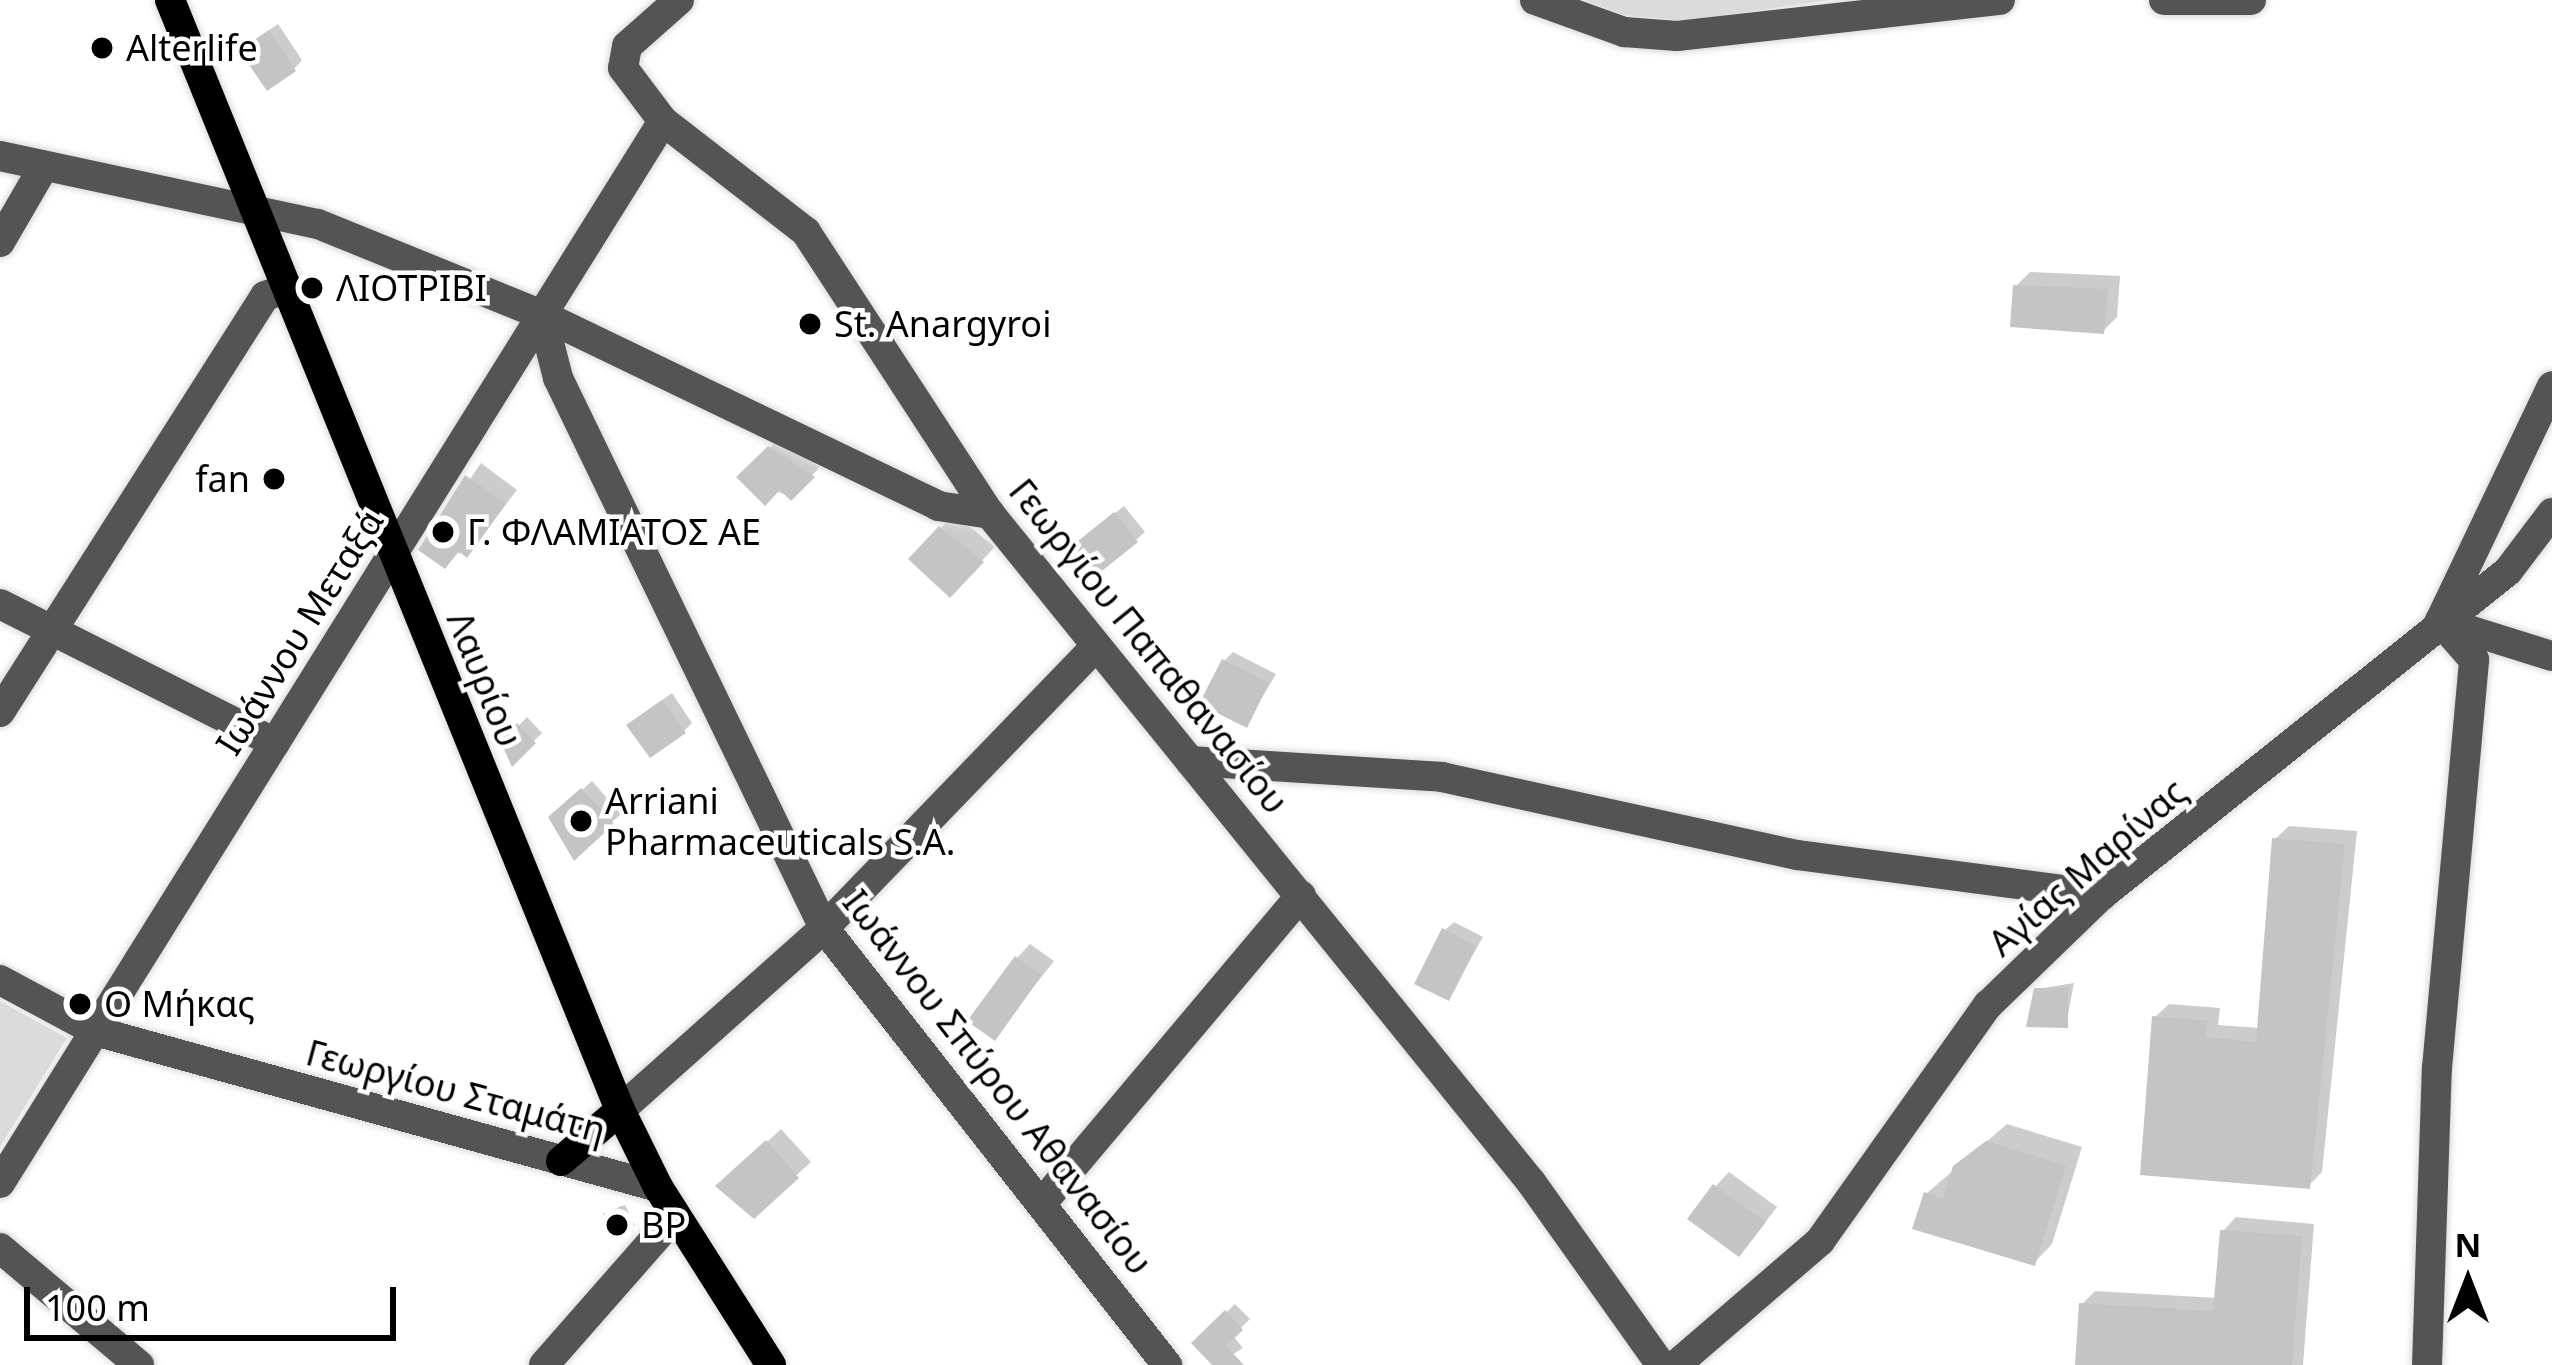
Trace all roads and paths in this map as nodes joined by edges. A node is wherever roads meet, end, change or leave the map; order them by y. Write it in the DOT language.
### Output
graph roads {
  1 [pos="170,0"];
  2 [pos="679,0"];
  3 [pos="1535,0"];
  4 [pos="2000,0"];
  5 [pos="2164,0"];
  6 [pos="2251,0"];
  7 [pos="663,121"];
  8 [pos="0,156"];
  9 [pos="44,166"];
  10 [pos="256,212"];
  11 [pos="0,242"];
  12 [pos="285,289"];
  13 [pos="542,315"];
  14 [pos="2552,386"];
  15 [pos="2552,513"];
  16 [pos="990,514"];
  17 [pos="393,555"];
  18 [pos="0,604"];
  19 [pos="2440,620"];
  20 [pos="51,630"];
  21 [pos="1095,647"];
  22 [pos="2552,656"];
  23 [pos="0,712"];
  24 [pos="275,743"];
  25 [pos="1190,761"];
  26 [pos="1301,896"];
  27 [pos="2102,896"];
  28 [pos="824,928"];
  29 [pos="0,980"];
  30 [pos="95,1031"];
  31 [pos="620,1110"];
  32 [pos="561,1161"];
  33 [pos="0,1184"];
  34 [pos="658,1187"];
  35 [pos="1042,1203"];
  36 [pos="675,1216"];
  37 [pos="0,1248"];
  38 [pos="140,1365"];
  39 [pos="544,1365"];
  40 [pos="771,1365"];
  41 [pos="1167,1365"];
  42 [pos="1661,1365"];
  43 [pos="1676,1365"];
  44 [pos="2427,1365"];
  1 -- 10 [label="main road, Λαυρίου"];
  2 -- 7 [label="street, Γεωργίου Παπαθανασίου"];
  3 -- 4 [label="street"];
  5 -- 6 [label="street"];
  7 -- 13 [label="street, Ιωάννου Μεταξά"];
  7 -- 16 [label="street, Γεωργίου Παπαθανασίου"];
  8 -- 9 [label="street"];
  9 -- 10 [label="street"];
  9 -- 11 [label="street"];
  10 -- 12 [label="main road, Λαυρίου"];
  10 -- 13 [label="street"];
  12 -- 17 [label="main road, Λαυρίου"];
  12 -- 20 [label="street"];
  13 -- 16 [label="street"];
  13 -- 17 [label="street, Ιωάννου Μεταξά"];
  13 -- 28 [label="street, Ιωάννου Σπύρου Αθανασίου"];
  14 -- 19 [label="street"];
  15 -- 19 [label="street, Αγίας Μαρίνας"];
  16 -- 21 [label="street, Γεωργίου Παπαθανασίου"];
  17 -- 24 [label="street, Ιωάννου Μεταξά"];
  17 -- 31 [label="main road, Λαυρίου"];
  18 -- 20 [label="street"];
  19 -- 22 [label="street"];
  19 -- 27 [label="street, Αγίας Μαρίνας"];
  19 -- 44 [label="street"];
  20 -- 23 [label="street"];
  20 -- 24 [label="street"];
  21 -- 25 [label="street, Γεωργίου Παπαθανασίου"];
  21 -- 28 [label="street"];
  24 -- 30 [label="street, Ιωάννου Μεταξά"];
  25 -- 26 [label="street, Γεωργίου Παπαθανασίου"];
  25 -- 27 [label="street"];
  26 -- 35 [label="street"];
  26 -- 42 [label="street, Γεωργίου Παπαθανασίου"];
  27 -- 43 [label="street, Αγίας Μαρίνας"];
  28 -- 31 [label="street"];
  28 -- 35 [label="street, Ιωάννου Σπύρου Αθανασίου"];
  29 -- 30 [label="street, Γεωργίου Σταμάτη"];
  30 -- 32 [label="street, Γεωργίου Σταμάτη"];
  30 -- 33 [label="street, Ιωάννου Μεταξά"];
  31 -- 32 [label="main road"];
  31 -- 34 [label="main road, Λαυρίου"];
  32 -- 34 [label="street, Γεωργίου Σταμάτη"];
  34 -- 36 [label="main road, Λαυρίου"];
  35 -- 41 [label="street, Ιωάννου Σπύρου Αθανασίου"];
  36 -- 39 [label="street"];
  36 -- 40 [label="main road, Λαυρίου"];
  37 -- 38 [label="street"];
}
